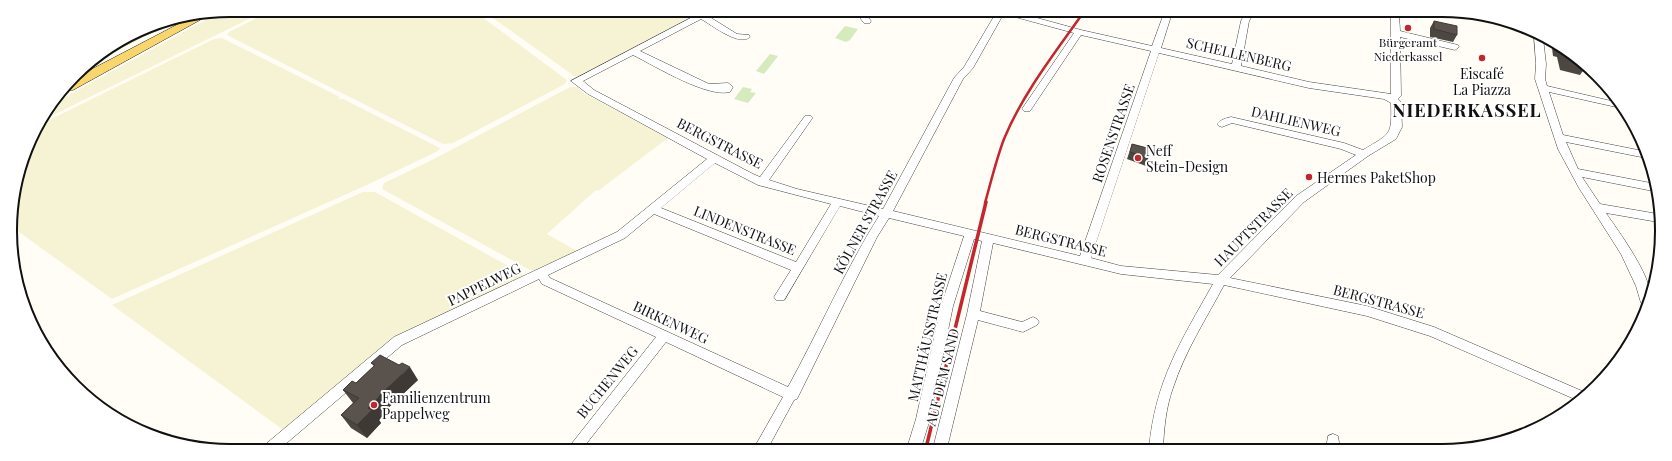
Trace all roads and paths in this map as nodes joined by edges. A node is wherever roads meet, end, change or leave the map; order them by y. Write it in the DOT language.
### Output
graph roads {
  1 [pos="696,17"];
  2 [pos="709,17"];
  3 [pos="864,17"];
  4 [pos="998,17"];
  5 [pos="1025,17"];
  6 [pos="1167,17"];
  7 [pos="1248,17"];
  8 [pos="1395,17"];
  9 [pos="193,20"];
  10 [pos="867,21"];
  11 [pos="1079,32"];
  12 [pos="1395,34"];
  13 [pos="746,37"];
  14 [pos="1538,40"];
  15 [pos="1455,47"];
  16 [pos="1156,49"];
  17 [pos="632,51"];
  18 [pos="1236,68"];
  19 [pos="79,81"];
  20 [pos="707,87"];
  21 [pos="1543,88"];
  22 [pos="1393,98"];
  23 [pos="1613,104"];
  24 [pos="1027,109"];
  25 [pos="808,118"];
  26 [pos="1222,124"];
  27 [pos="1560,138"];
  28 [pos="1364,154"];
  29 [pos="1641,154"];
  30 [pos="715,158"];
  31 [pos="1574,172"];
  32 [pos="762,182"];
  33 [pos="1650,187"];
  34 [pos="838,202"];
  35 [pos="1596,207"];
  36 [pos="653,209"];
  37 [pos="886,214"];
  38 [pos="1655,217"];
  39 [pos="970,234"];
  40 [pos="988,238"];
  41 [pos="1084,262"];
  42 [pos="798,268"];
  43 [pos="540,273"];
  44 [pos="1221,280"];
  45 [pos="1645,294"];
  46 [pos="780,297"];
  47 [pos="973,314"];
  48 [pos="1033,322"];
  49 [pos="664,336"];
  50 [pos="792,395"];
  51 [pos="1577,395"];
  52 [pos="276,444"];
  53 [pos="578,444"];
  54 [pos="763,444"];
  55 [pos="915,444"];
  56 [pos="941,444"];
  57 [pos="1156,444"];
  1 -- 17 [label="street"];
  2 -- 13 [label="street"];
  3 -- 10 [label="street"];
  4 -- 37 [label="street, KÖLNER STRASSE"];
  5 -- 11 [label="street, SCHELLENBERG"];
  6 -- 16 [label="street, ROSENSTRASSE"];
  7 -- 18 [label="street"];
  8 -- 12 [label="street, HAUPTSTRASSE"];
  9 -- 19 [label="main road"];
  11 -- 16 [label="street, SCHELLENBERG"];
  11 -- 24 [label="street"];
  12 -- 15 [label="street"];
  12 -- 22 [label="street, HAUPTSTRASSE"];
  14 -- 21 [label="street"];
  16 -- 18 [label="street, SCHELLENBERG"];
  16 -- 41 [label="street, ROSENSTRASSE"];
  17 -- 20 [label="street"];
  17 -- 30 [label="street, BERGSTRASSE"];
  18 -- 22 [label="street, SCHELLENBERG"];
  21 -- 23 [label="street"];
  21 -- 27 [label="street"];
  22 -- 28 [label="street, HAUPTSTRASSE"];
  25 -- 32 [label="street"];
  26 -- 28 [label="street, DAHLIENWEG"];
  27 -- 29 [label="street"];
  27 -- 31 [label="street"];
  28 -- 44 [label="street, HAUPTSTRASSE"];
  30 -- 32 [label="street, BERGSTRASSE"];
  30 -- 36 [label="street, PAPPELWEG"];
  31 -- 33 [label="street"];
  31 -- 35 [label="street"];
  32 -- 34 [label="street, BERGSTRASSE"];
  34 -- 37 [label="street, BERGSTRASSE"];
  34 -- 42 [label="street, LINDENSTRASSE"];
  35 -- 38 [label="street"];
  35 -- 45 [label="street"];
  36 -- 42 [label="street, LINDENSTRASSE"];
  36 -- 43 [label="street, PAPPELWEG"];
  37 -- 39 [label="street, BERGSTRASSE"];
  37 -- 50 [label="street, KÖLNER STRASSE"];
  39 -- 40 [label="street, BERGSTRASSE"];
  39 -- 55 [label="street, MATTHÄUSSTRASSE"];
  40 -- 41 [label="street, BERGSTRASSE"];
  40 -- 47 [label="street, AUF DEM SAND"];
  41 -- 44 [label="street, BERGSTRASSE"];
  42 -- 46 [label="street"];
  43 -- 49 [label="street, BIRKENWEG"];
  43 -- 52 [label="street, PAPPELWEG"];
  44 -- 51 [label="street, BERGSTRASSE"];
  44 -- 57 [label="street, HAUPTSTRASSE"];
  47 -- 48 [label="street, AUF DEM SAND"];
  47 -- 56 [label="street, AUF DEM SAND"];
  49 -- 50 [label="street, BIRKENWEG"];
  49 -- 53 [label="street, BUCHENWEG"];
  50 -- 54 [label="street, KÖLNER STRASSE"];
}
